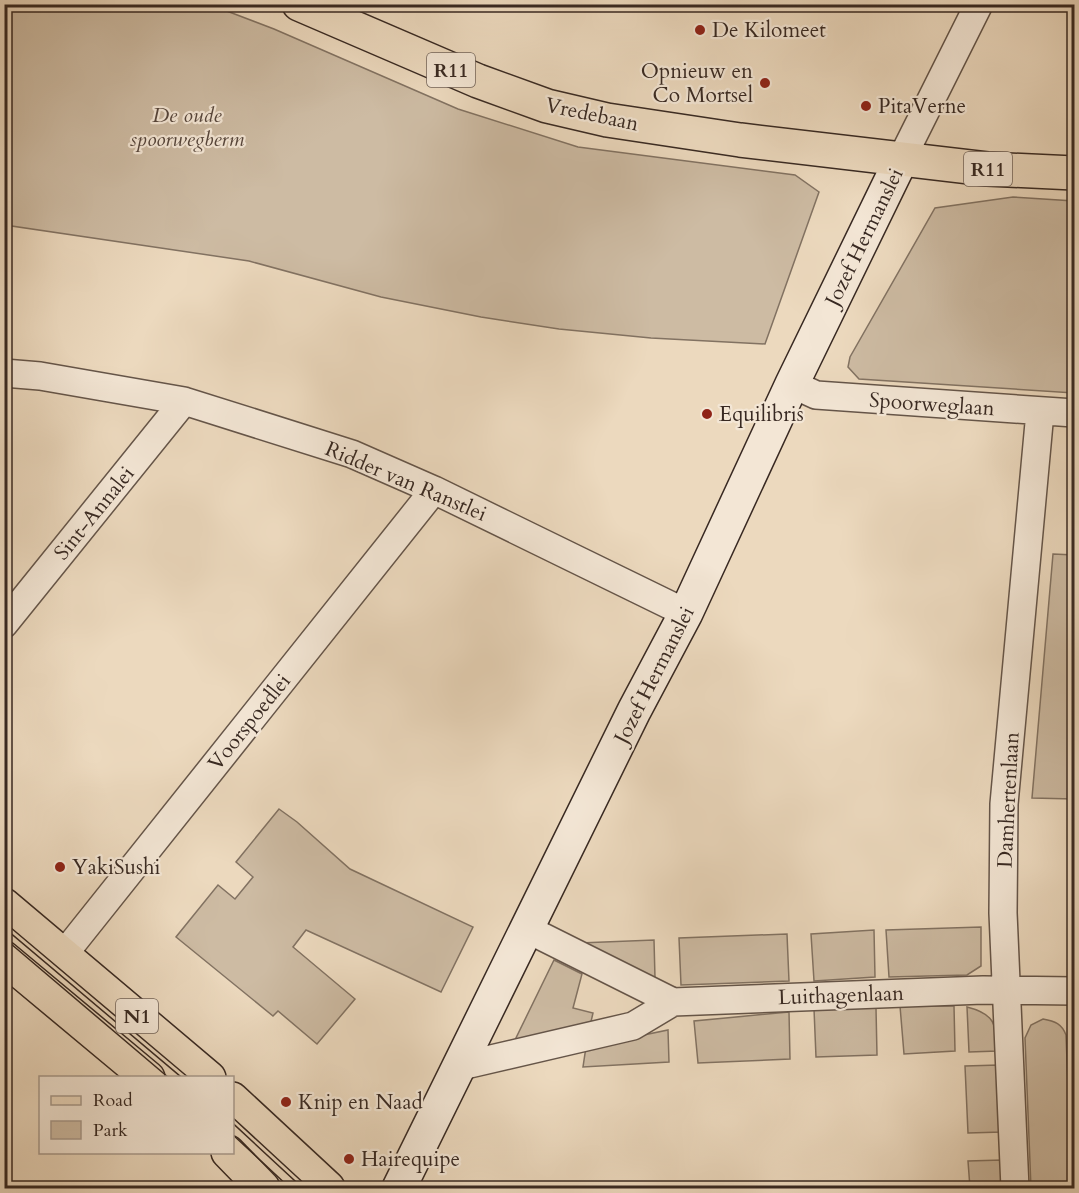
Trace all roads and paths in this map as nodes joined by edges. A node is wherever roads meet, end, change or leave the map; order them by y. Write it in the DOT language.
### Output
graph roads {
  1 [pos="299,4"];
  2 [pos="979,4"];
  3 [pos="902,158"];
  4 [pos="1074,173"];
  5 [pos="4,373"];
  6 [pos="792,384"];
  7 [pos="184,402"];
  8 [pos="1040,412"];
  9 [pos="1074,413"];
  10 [pos="434,490"];
  11 [pos="686,613"];
  12 [pos="4,624"];
  13 [pos="4,905"];
  14 [pos="527,929"];
  15 [pos="64,954"];
  16 [pos="4,958"];
  17 [pos="1008,990"];
  18 [pos="1074,991"];
  19 [pos="673,1002"];
  20 [pos="461,1066"];
  21 [pos="147,1076"];
  22 [pos="208,1076"];
  23 [pos="234,1101"];
  24 [pos="230,1154"];
  25 [pos="264,1188"];
  26 [pos="328,1188"];
  27 [pos="399,1188"];
  28 [pos="1016,1188"];
  1 -- 3 [label="main road, Vredebaan / R11"];
  2 -- 3 [label="street"];
  3 -- 4 [label="main road, R11"];
  3 -- 6 [label="street, Jozef Hermanslei"];
  5 -- 7 [label="street, Ridder van Ranstlei"];
  6 -- 8 [label="street, Spoorweglaan"];
  6 -- 11 [label="street, Jozef Hermanslei"];
  7 -- 10 [label="street, Ridder van Ranstlei"];
  7 -- 12 [label="street, Sint-Annalei"];
  8 -- 9 [label="street, Spoorweglaan"];
  8 -- 17 [label="street, Damhertenlaan"];
  10 -- 11 [label="street, Ridder van Ranstlei"];
  10 -- 15 [label="street, Voorspoedlei"];
  11 -- 14 [label="street, Jozef Hermanslei"];
  13 -- 15 [label="main road, N1"];
  14 -- 19 [label="street, Luithagenlaan"];
  14 -- 20 [label="street, Jozef Hermanslei"];
  15 -- 22 [label="main road, N1"];
  16 -- 21 [label="main road, N1"];
  17 -- 18 [label="street, Luithagenlaan"];
  17 -- 19 [label="street, Luithagenlaan"];
  17 -- 28 [label="street, Damhertenlaan"];
  19 -- 20 [label="street, Luithagenlaan"];
  20 -- 27 [label="street, Jozef Hermanslei"];
  23 -- 26 [label="main road"];
  24 -- 25 [label="main road"];
}
